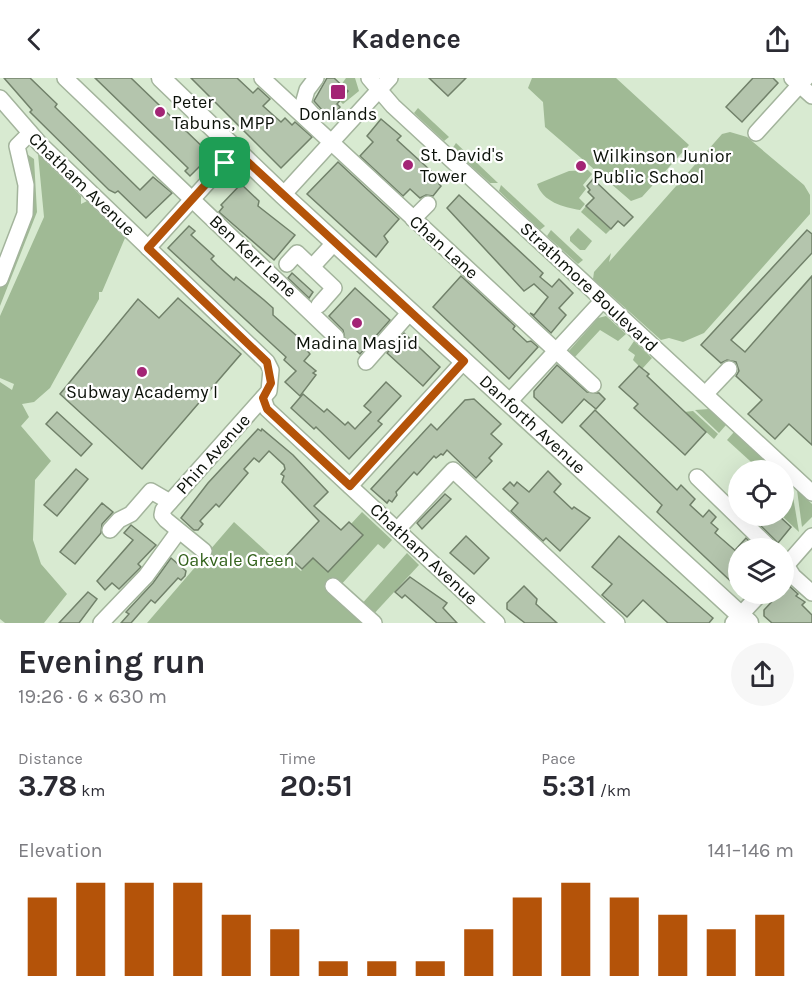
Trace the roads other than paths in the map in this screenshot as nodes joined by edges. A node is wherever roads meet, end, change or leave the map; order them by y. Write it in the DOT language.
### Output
graph roads {
  1 [pos="64,78"];
  2 [pos="161,78"];
  3 [pos="262,78"];
  4 [pos="316,78"];
  5 [pos="799,80"];
  6 [pos="380,82"];
  7 [pos="812,96"];
  8 [pos="0,98"];
  9 [pos="756,133"];
  10 [pos="30,134"];
  11 [pos="334,140"];
  12 [pos="236,151"];
  13 [pos="283,195"];
  14 [pos="192,200"];
  15 [pos="428,204"];
  16 [pos="413,219"];
  17 [pos="334,243"];
  18 [pos="148,248"];
  19 [pos="287,264"];
  20 [pos="312,267"];
  21 [pos="0,279"];
  22 [pos="603,300"];
  23 [pos="319,305"];
  24 [pos="410,312"];
  25 [pos="336,337"];
  26 [pos="557,350"];
  27 [pos="464,361"];
  28 [pos="366,362"];
  29 [pos="729,369"];
  30 [pos="593,385"];
  31 [pos="711,388"];
  32 [pos="263,398"];
  33 [pos="509,402"];
  34 [pos="697,477"];
  35 [pos="350,486"];
  36 [pos="812,493"];
  37 [pos="166,506"];
  38 [pos="110,530"];
  39 [pos="397,530"];
  40 [pos="178,532"];
  41 [pos="812,536"];
  42 [pos="760,538"];
  43 [pos="204,551"];
  44 [pos="794,555"];
  45 [pos="794,577"];
  46 [pos="333,586"];
  47 [pos="812,592"];
  48 [pos="753,604"];
  49 [pos="741,620"];
  50 [pos="101,623"];
  51 [pos="374,623"];
  52 [pos="497,623"];
  53 [pos="617,623"];
  1 -- 14 [label="street, Ben Kerr Lane"];
  2 -- 12 [label="main road, Danforth Avenue"];
  3 -- 11 [label="street"];
  4 -- 11 [label="street"];
  5 -- 7 [label="street"];
  5 -- 9 [label="street"];
  6 -- 11 [label="street"];
  6 -- 22 [label="street, Strathmore Boulevard"];
  8 -- 10 [label="street, Chatham Avenue"];
  10 -- 18 [label="street, Chatham Avenue"];
  10 -- 21 [label="street"];
  11 -- 13 [label="street"];
  11 -- 16 [label="street, Chan Lane"];
  12 -- 13 [label="main road, Danforth Avenue"];
  12 -- 14 [label="street"];
  13 -- 17 [label="main road, Danforth Avenue"];
  14 -- 18 [label="street"];
  14 -- 25 [label="street, Ben Kerr Lane"];
  15 -- 16 [label="street"];
  16 -- 26 [label="street, Chan Lane"];
  17 -- 20 [label="street"];
  17 -- 24 [label="main road, Danforth Avenue"];
  18 -- 32 [label="street, Chatham Avenue"];
  19 -- 20 [label="street"];
  20 -- 23 [label="street"];
  22 -- 26 [label="street"];
  22 -- 36 [label="street, Strathmore Boulevard"];
  24 -- 27 [label="main road, Danforth Avenue"];
  24 -- 28 [label="street"];
  26 -- 30 [label="street, Chan Lane"];
  26 -- 33 [label="street"];
  27 -- 33 [label="main road, Danforth Avenue"];
  27 -- 35 [label="street"];
  29 -- 31 [label="street"];
  32 -- 35 [label="street, Chatham Avenue"];
  32 -- 37 [label="street, Phin Avenue"];
  33 -- 49 [label="main road, Danforth Avenue"];
  34 -- 42 [label="street"];
  35 -- 39 [label="street, Chatham Avenue"];
  37 -- 38 [label="street"];
  37 -- 40 [label="street"];
  39 -- 52 [label="street, Chatham Avenue"];
  39 -- 53 [label="street"];
  40 -- 43 [label="street"];
  40 -- 50 [label="street"];
  41 -- 44 [label="street"];
  45 -- 47 [label="street"];
  46 -- 51 [label="street"];
  48 -- 49 [label="street"];
}
